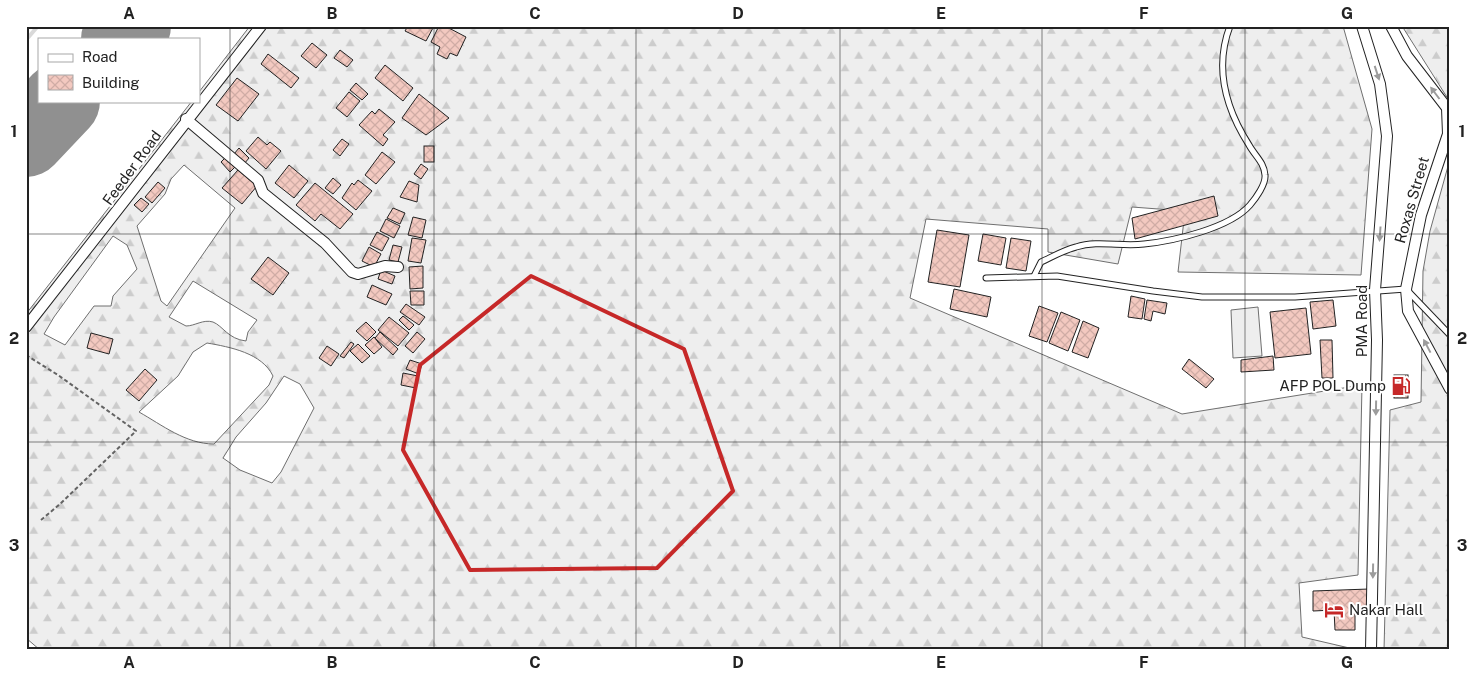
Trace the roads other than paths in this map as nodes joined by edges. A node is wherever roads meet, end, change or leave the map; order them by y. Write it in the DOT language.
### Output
graph roads {
  1 [pos="260,26"];
  2 [pos="1230,26"];
  3 [pos="1362,26"];
  4 [pos="1391,26"];
  5 [pos="200,101"];
  6 [pos="200,102"];
  7 [pos="186,119"];
  8 [pos="398,267"];
  9 [pos="1034,276"];
  10 [pos="986,278"];
  11 [pos="1406,289"];
  12 [pos="1375,290"];
  13 [pos="26,327"];
  14 [pos="1450,335"];
  15 [pos="1450,389"];
  16 [pos="1371,650"];
  1 -- 5 [label="street, Feeder Road"];
  2 -- 9 [label="lane"];
  3 -- 12 [label="street, PMA Road, one-way"];
  11 -- 4 [label="street, Roxas Street, one-way"];
  6 -- 7 [label="street, Feeder Road"];
  7 -- 8 [label="street"];
  7 -- 13 [label="street, Feeder Road"];
  9 -- 10 [label="lane"];
  9 -- 12 [label="lane"];
  11 -- 12 [label="lane"];
  11 -- 14 [label="lane"];
  15 -- 11 [label="street, Roxas Street, one-way"];
  12 -- 16 [label="street, PMA Road, one-way"];
}
